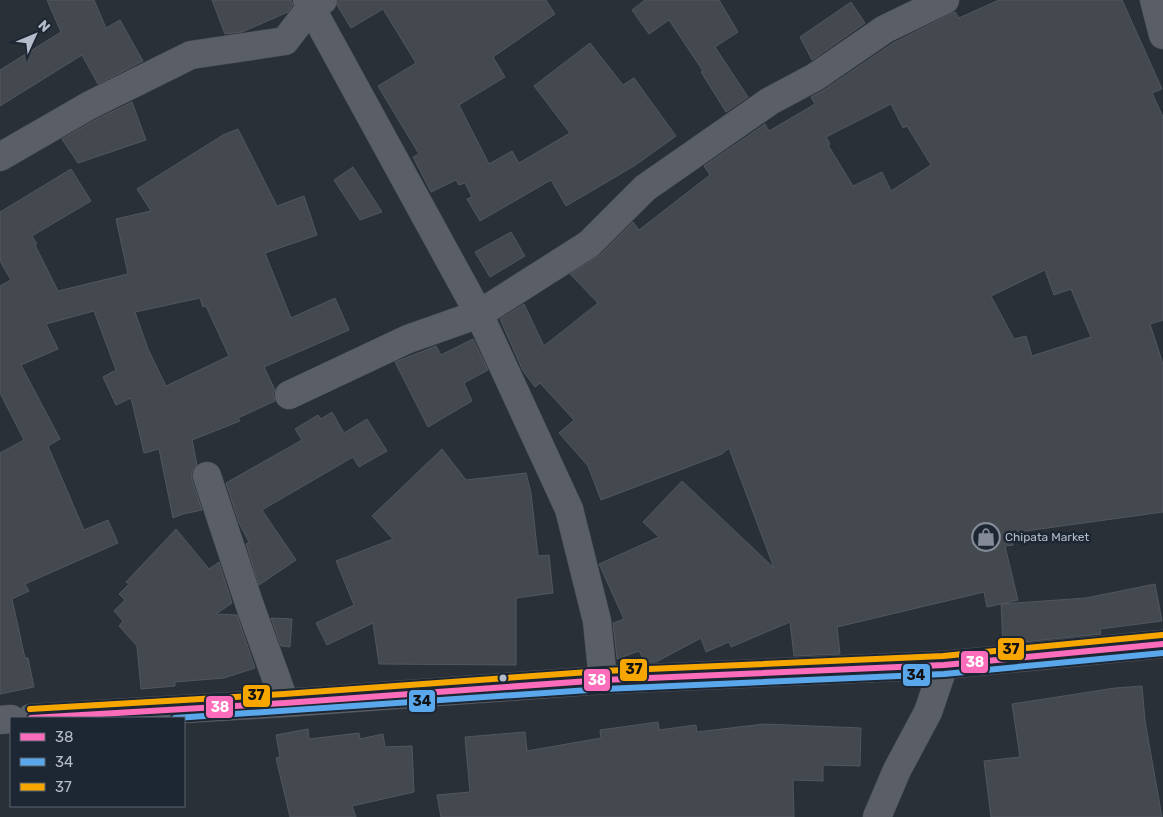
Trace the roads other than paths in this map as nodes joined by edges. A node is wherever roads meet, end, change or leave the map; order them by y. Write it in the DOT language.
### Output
graph roads {
  1 [pos="945,0"];
  2 [pos="1154,0"];
  3 [pos="314,2"];
  4 [pos="1163,35"];
  5 [pos="0,157"];
  6 [pos="479,314"];
  7 [pos="289,395"];
  8 [pos="207,476"];
  9 [pos="1163,644"];
  10 [pos="944,665"];
  11 [pos="602,680"];
  12 [pos="285,703"];
  13 [pos="48,717"];
  14 [pos="877,817"];
  1 -- 6 [label="street"];
  2 -- 4 [label="street"];
  3 -- 5 [label="street"];
  3 -- 6 [label="street"];
  6 -- 7 [label="street"];
  6 -- 11 [label="street"];
  8 -- 12 [label="street"];
  9 -- 10 [label="street"];
  10 -- 11 [label="street"];
  10 -- 14 [label="street"];
  11 -- 12 [label="street"];
  12 -- 13 [label="street"];
}
